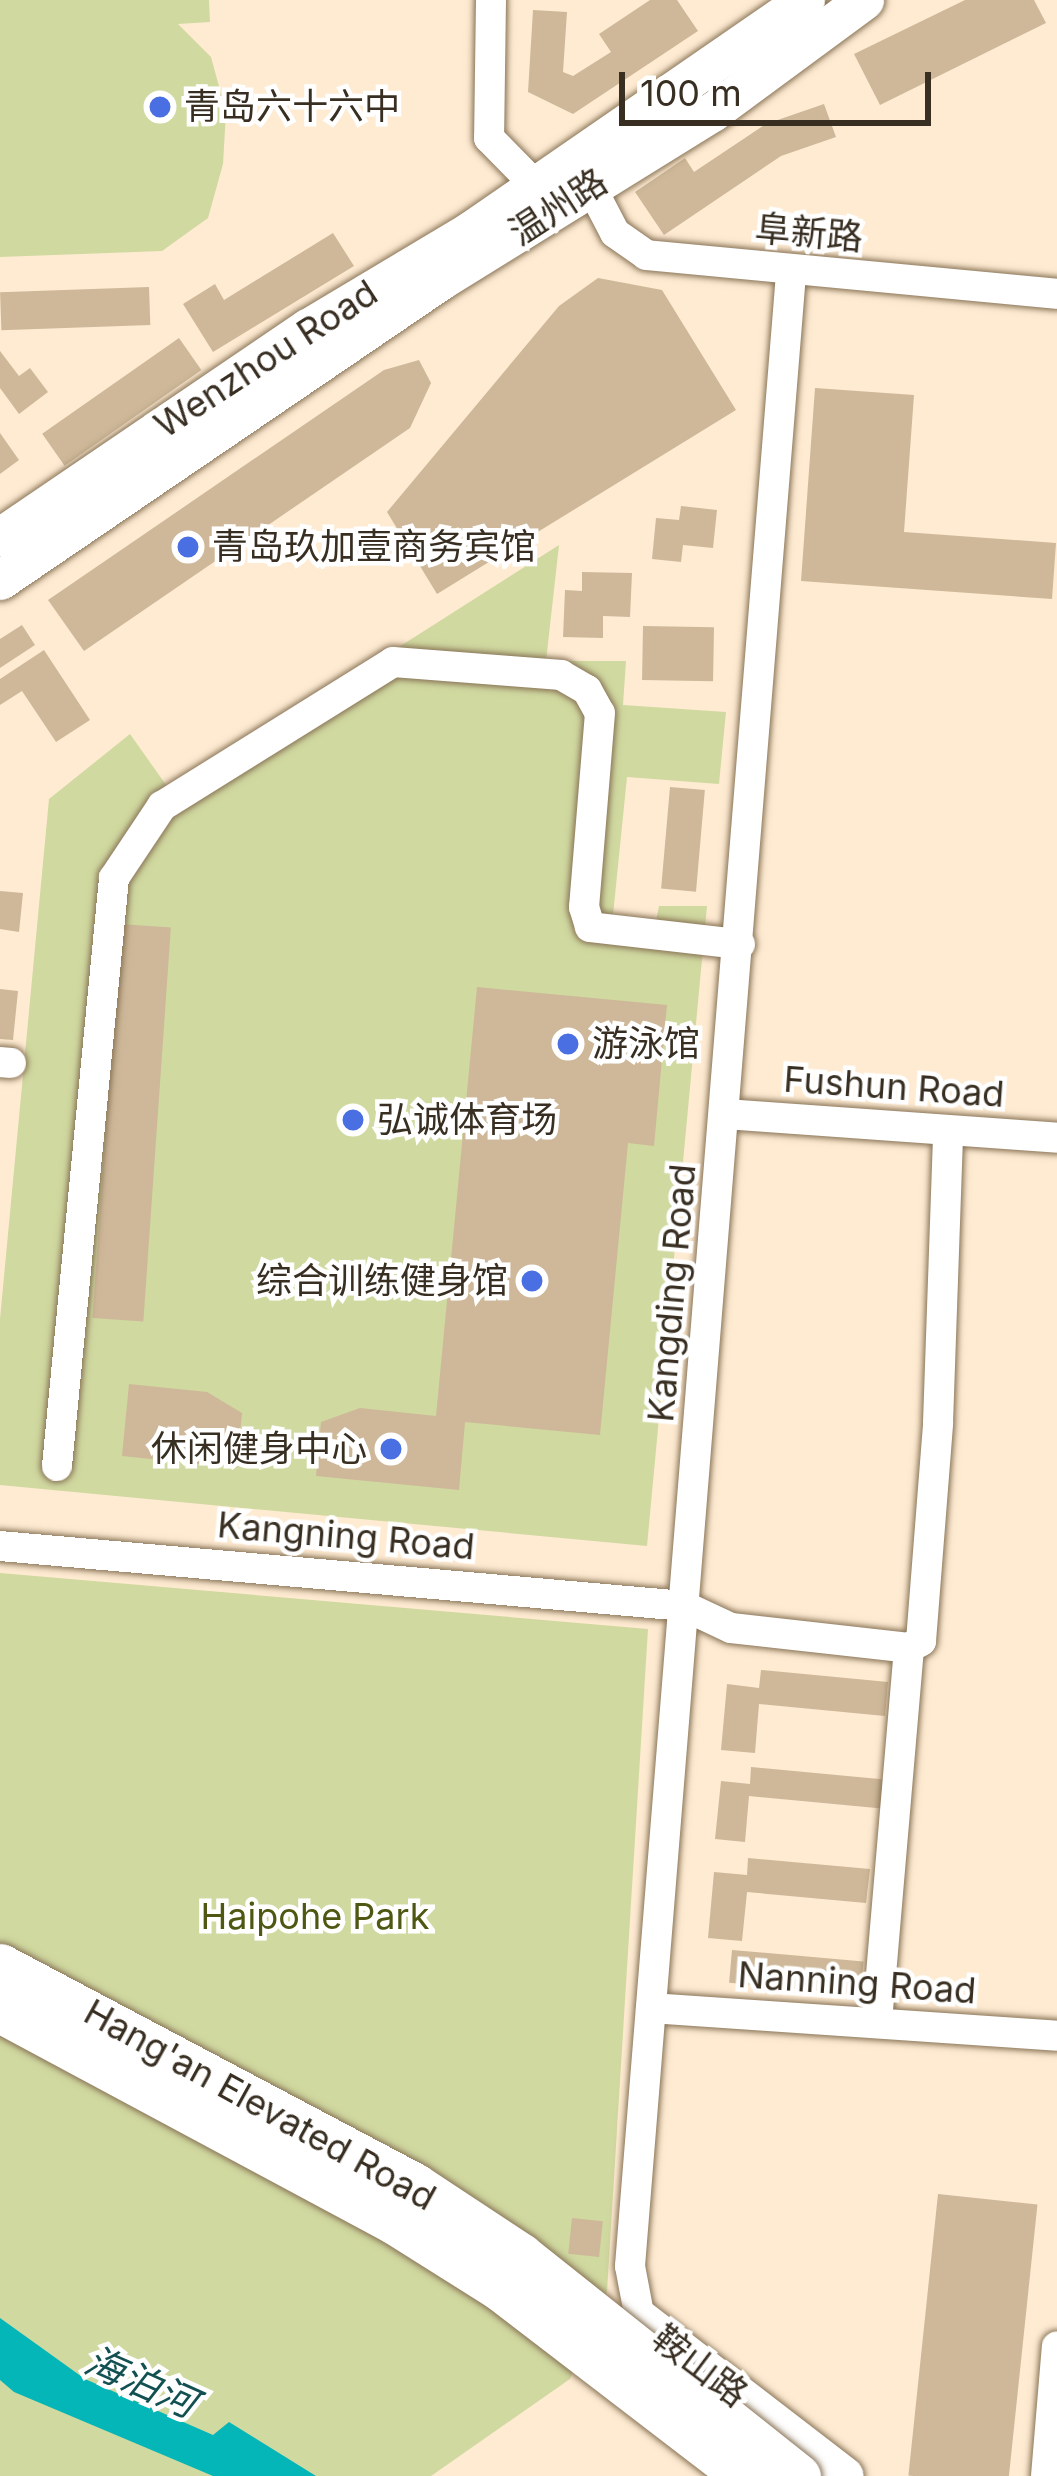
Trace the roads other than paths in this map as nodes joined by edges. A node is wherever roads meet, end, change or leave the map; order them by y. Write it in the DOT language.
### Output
graph roads {
  1 [pos="491,0"];
  2 [pos="805,0"];
  3 [pos="861,0"];
  4 [pos="901,0"];
  5 [pos="789,57"];
  6 [pos="564,179"];
  7 [pos="791,272"];
  8 [pos="1057,294"];
  9 [pos="0,537"];
  10 [pos="0,580"];
  11 [pos="740,944"];
  12 [pos="726,1114"];
  13 [pos="948,1130"];
  14 [pos="1057,1138"];
  15 [pos="57,1466"];
  16 [pos="0,1546"];
  17 [pos="684,1606"];
  18 [pos="909,1648"];
  19 [pos="0,1966"];
  20 [pos="651,2008"];
  21 [pos="0,2010"];
  22 [pos="877,2024"];
  23 [pos="1057,2036"];
  24 [pos="640,2320"];
  25 [pos="1057,2346"];
  26 [pos="714,2476"];
  27 [pos="745,2476"];
  28 [pos="798,2476"];
  29 [pos="844,2476"];
  30 [pos="1046,2476"];
  1 -- 6 [label="street, 阜新路"];
  2 -- 6 [label="main road, 温州路"];
  3 -- 5 [label="main road, 温州路"];
  3 -- 6 [label="main road, 温州路"];
  4 -- 5 [label="main road, 温州路"];
  5 -- 6 [label="main road, 温州路"];
  6 -- 7 [label="street, 阜新路"];
  6 -- 9 [label="main road, Wenzhou Road"];
  6 -- 10 [label="main road, Wenzhou Road"];
  7 -- 8 [label="street, 阜新路"];
  7 -- 11 [label="street, Kangding Road"];
  11 -- 12 [label="street, Kangding Road"];
  11 -- 15 [label="street"];
  12 -- 13 [label="street, Fushun Road"];
  12 -- 17 [label="street, Kangding Road"];
  13 -- 14 [label="street, Fushun Road"];
  13 -- 18 [label="street"];
  16 -- 17 [label="street, Kangning Road"];
  17 -- 18 [label="street, Kangning Road"];
  17 -- 20 [label="street, Kangding Road"];
  18 -- 22 [label="street"];
  19 -- 28 [label="highway, Hang'an Elevated Road, bridge"];
  20 -- 22 [label="street, Nanning Road"];
  20 -- 24 [label="street, Kangding Road"];
  21 -- 27 [label="highway, Hang'an Elevated Road, bridge"];
  22 -- 23 [label="street, Nanning Road"];
  24 -- 26 [label="main road, 鞍山路"];
  24 -- 29 [label="main road, 鞍山路"];
  25 -- 30 [label="street"];
}
